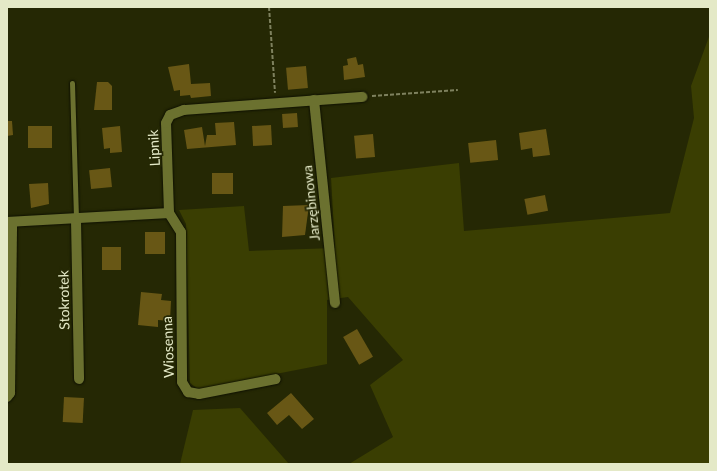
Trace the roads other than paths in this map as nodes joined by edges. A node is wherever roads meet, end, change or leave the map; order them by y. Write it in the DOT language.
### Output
graph roads {
  1 [pos="72,83"];
  2 [pos="363,96"];
  3 [pos="314,100"];
  4 [pos="169,213"];
  5 [pos="76,220"];
  6 [pos="9,222"];
  7 [pos="335,303"];
  8 [pos="9,319"];
  9 [pos="79,379"];
  10 [pos="276,379"];
  11 [pos="7,396"];
  1 -- 5 [label="lane"];
  2 -- 3 [label="street, Lipnik"];
  3 -- 4 [label="street, Lipnik"];
  3 -- 7 [label="street, Jarzębinowa"];
  4 -- 5 [label="street"];
  4 -- 10 [label="street, Wiosenna"];
  5 -- 6 [label="street"];
  5 -- 9 [label="street, Stokrotek"];
  6 -- 8 [label="street"];
  8 -- 11 [label="street"];
}
